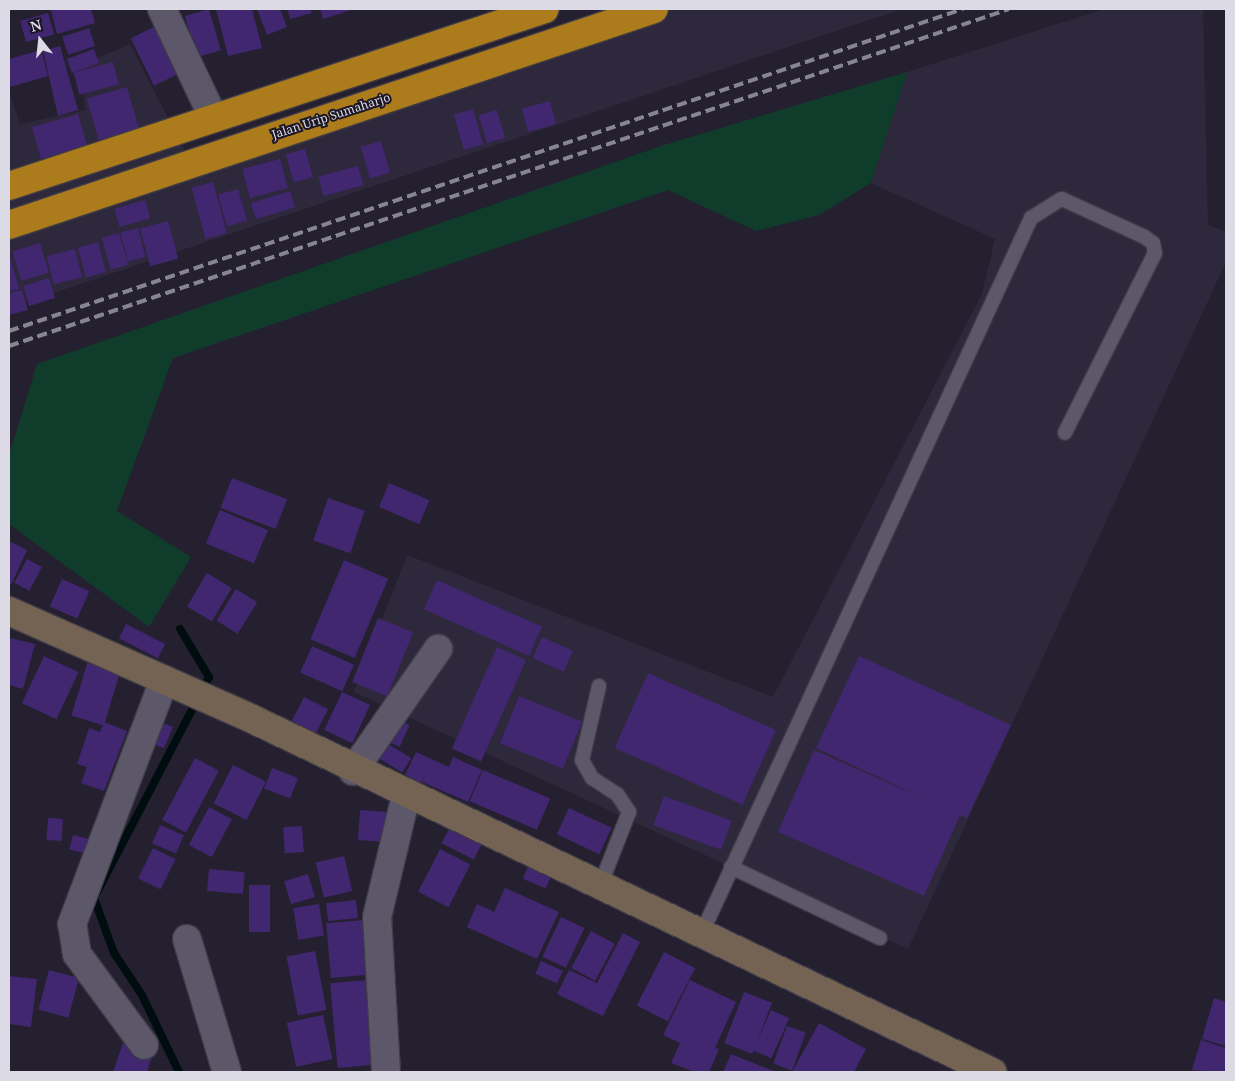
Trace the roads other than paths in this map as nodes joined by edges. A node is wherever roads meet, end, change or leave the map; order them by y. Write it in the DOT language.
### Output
graph roads {
  1 [pos="162,9"];
  2 [pos="545,9"];
  3 [pos="654,9"];
  4 [pos="213,117"];
  5 [pos="9,186"];
  6 [pos="9,225"];
  7 [pos="1065,433"];
  8 [pos="9,611"];
  9 [pos="438,649"];
  10 [pos="164,680"];
  11 [pos="599,686"];
  12 [pos="353,771"];
  13 [pos="406,794"];
  14 [pos="732,867"];
  15 [pos="600,886"];
  16 [pos="700,937"];
  17 [pos="880,938"];
  18 [pos="187,939"];
  19 [pos="144,1045"];
  20 [pos="227,1072"];
  21 [pos="386,1072"];
  22 [pos="992,1072"];
  1 -- 4 [label="street"];
  2 -- 4 [label="highway"];
  3 -- 6 [label="highway, Jalan Urip Sumaharjo"];
  4 -- 5 [label="highway"];
  7 -- 14 [label="lane"];
  8 -- 10 [label="street"];
  9 -- 12 [label="street"];
  10 -- 12 [label="street"];
  10 -- 19 [label="street"];
  11 -- 15 [label="lane"];
  12 -- 13 [label="street"];
  13 -- 15 [label="street"];
  13 -- 21 [label="street"];
  14 -- 16 [label="lane"];
  14 -- 17 [label="lane"];
  15 -- 16 [label="street"];
  16 -- 22 [label="street"];
  18 -- 20 [label="street"];
}
